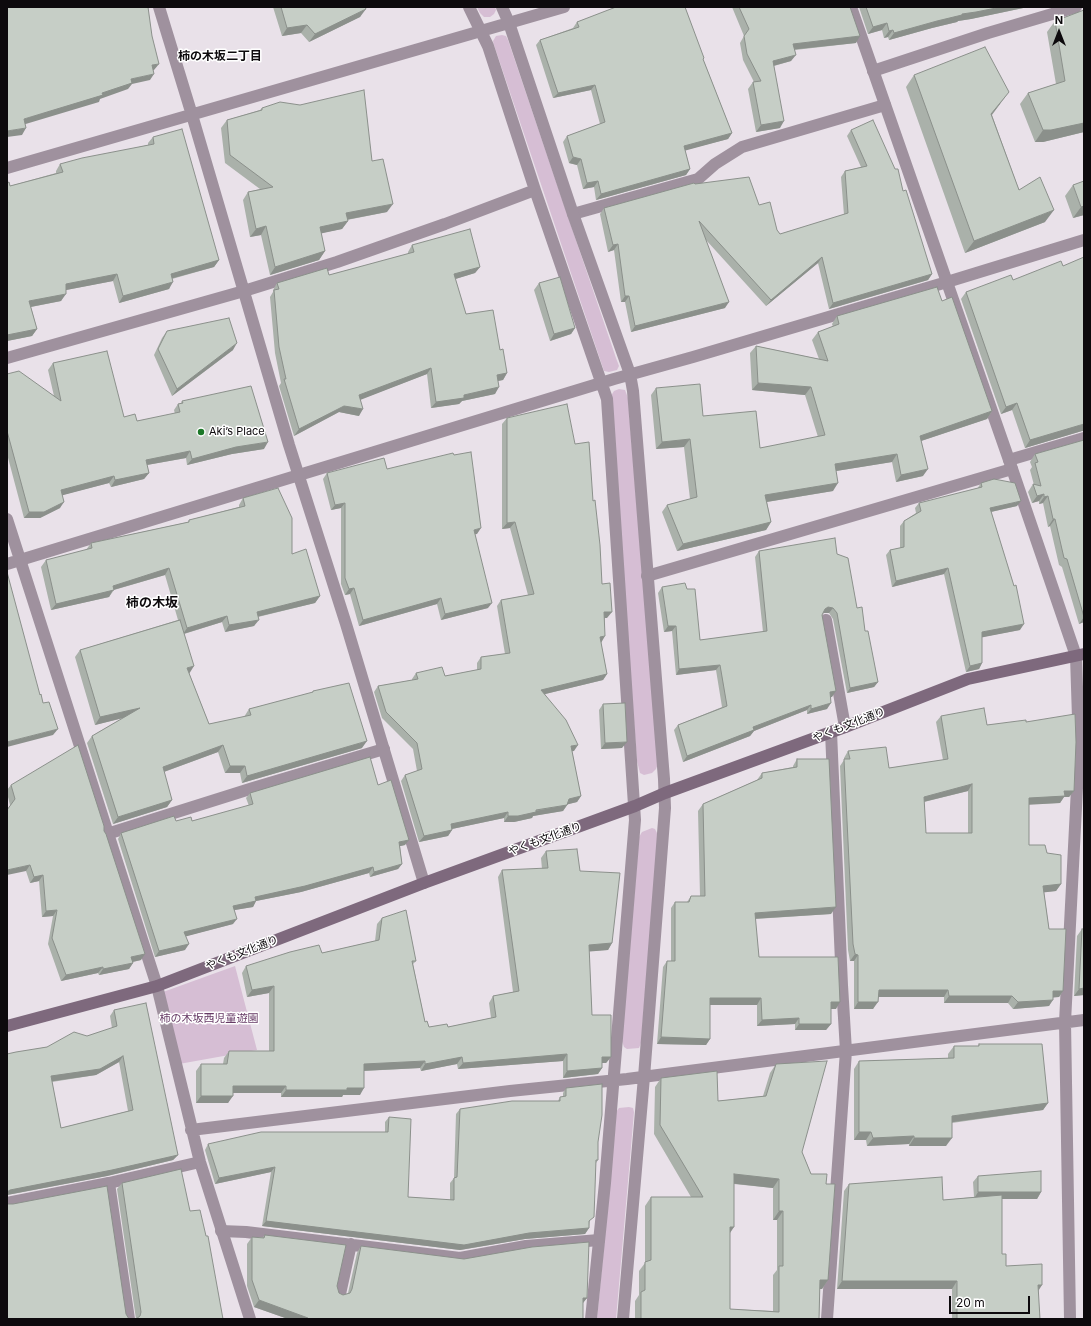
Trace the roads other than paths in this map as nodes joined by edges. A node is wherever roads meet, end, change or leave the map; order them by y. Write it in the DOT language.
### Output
graph roads {
  1 [pos="159,7"];
  2 [pos="469,7"];
  3 [pos="502,7"];
  4 [pos="564,7"];
  5 [pos="851,7"];
  6 [pos="1076,7"];
  7 [pos="509,22"];
  8 [pos="481,31"];
  9 [pos="873,71"];
  10 [pos="885,105"];
  11 [pos="192,115"];
  12 [pos="7,168"];
  13 [pos="535,190"];
  14 [pos="573,214"];
  15 [pos="1084,240"];
  16 [pos="947,282"];
  17 [pos="244,291"];
  18 [pos="7,358"];
  19 [pos="630,374"];
  20 [pos="601,383"];
  21 [pos="1084,438"];
  22 [pos="1011,464"];
  23 [pos="298,475"];
  24 [pos="7,519"];
  25 [pos="19,560"];
  26 [pos="7,564"];
  27 [pos="647,576"];
  28 [pos="826,620"];
  29 [pos="1080,655"];
  30 [pos="845,726"];
  31 [pos="831,732"];
  32 [pos="384,749"];
  33 [pos="665,793"];
  34 [pos="635,806"];
  35 [pos="107,834"];
  36 [pos="424,883"];
  37 [pos="157,986"];
  38 [pos="1084,1020"];
  39 [pos="1065,1022"];
  40 [pos="7,1026"];
  41 [pos="846,1051"];
  42 [pos="644,1077"];
  43 [pos="614,1080"];
  44 [pos="191,1130"];
  45 [pos="200,1162"];
  46 [pos="109,1183"];
  47 [pos="7,1204"];
  48 [pos="221,1231"];
  49 [pos="599,1240"];
  50 [pos="350,1244"];
  51 [pos="340,1294"];
  52 [pos="130,1319"];
  53 [pos="250,1319"];
  54 [pos="591,1319"];
  55 [pos="623,1319"];
  56 [pos="827,1319"];
  57 [pos="1070,1319"];
  1 -- 11 [label="street"];
  2 -- 8 [label="street"];
  3 -- 7 [label="street"];
  4 -- 7 [label="street"];
  5 -- 9 [label="street"];
  6 -- 9 [label="street"];
  7 -- 8 [label="street"];
  7 -- 14 [label="street"];
  8 -- 11 [label="street"];
  8 -- 13 [label="street"];
  9 -- 10 [label="street"];
  10 -- 14 [label="street"];
  10 -- 16 [label="street"];
  11 -- 12 [label="street"];
  11 -- 17 [label="street"];
  13 -- 17 [label="street"];
  13 -- 20 [label="street"];
  14 -- 19 [label="street"];
  15 -- 16 [label="street"];
  16 -- 19 [label="street"];
  16 -- 22 [label="street"];
  17 -- 18 [label="street"];
  17 -- 23 [label="street"];
  19 -- 20 [label="street"];
  19 -- 27 [label="street"];
  20 -- 23 [label="street"];
  20 -- 34 [label="street"];
  21 -- 22 [label="street"];
  22 -- 27 [label="street"];
  22 -- 29 [label="street"];
  23 -- 25 [label="street"];
  23 -- 32 [label="street"];
  24 -- 25 [label="street"];
  25 -- 26 [label="street"];
  25 -- 35 [label="street"];
  27 -- 33 [label="street"];
  28 -- 30 [label="street"];
  29 -- 30 [label="street, やくも文化通り"];
  29 -- 39 [label="street"];
  30 -- 31 [label="street, やくも文化通り"];
  31 -- 33 [label="street, やくも文化通り"];
  31 -- 41 [label="street"];
  32 -- 35 [label="street"];
  32 -- 36 [label="street"];
  33 -- 34 [label="street, やくも文化通り"];
  33 -- 42 [label="street"];
  34 -- 36 [label="street, やくも文化通り"];
  34 -- 43 [label="street"];
  35 -- 37 [label="street"];
  36 -- 37 [label="street, やくも文化通り"];
  37 -- 40 [label="street, やくも文化通り"];
  37 -- 44 [label="street"];
  38 -- 39 [label="street"];
  39 -- 41 [label="street"];
  39 -- 57 [label="street"];
  41 -- 42 [label="street"];
  41 -- 56 [label="street"];
  42 -- 43 [label="street"];
  42 -- 55 [label="street"];
  43 -- 44 [label="street"];
  43 -- 49 [label="street"];
  44 -- 45 [label="street"];
  45 -- 46 [label="street"];
  45 -- 48 [label="street"];
  46 -- 47 [label="street"];
  46 -- 52 [label="street"];
  48 -- 50 [label="street"];
  48 -- 53 [label="street"];
  49 -- 50 [label="street"];
  49 -- 54 [label="street"];
  50 -- 51 [label="street"];
}
